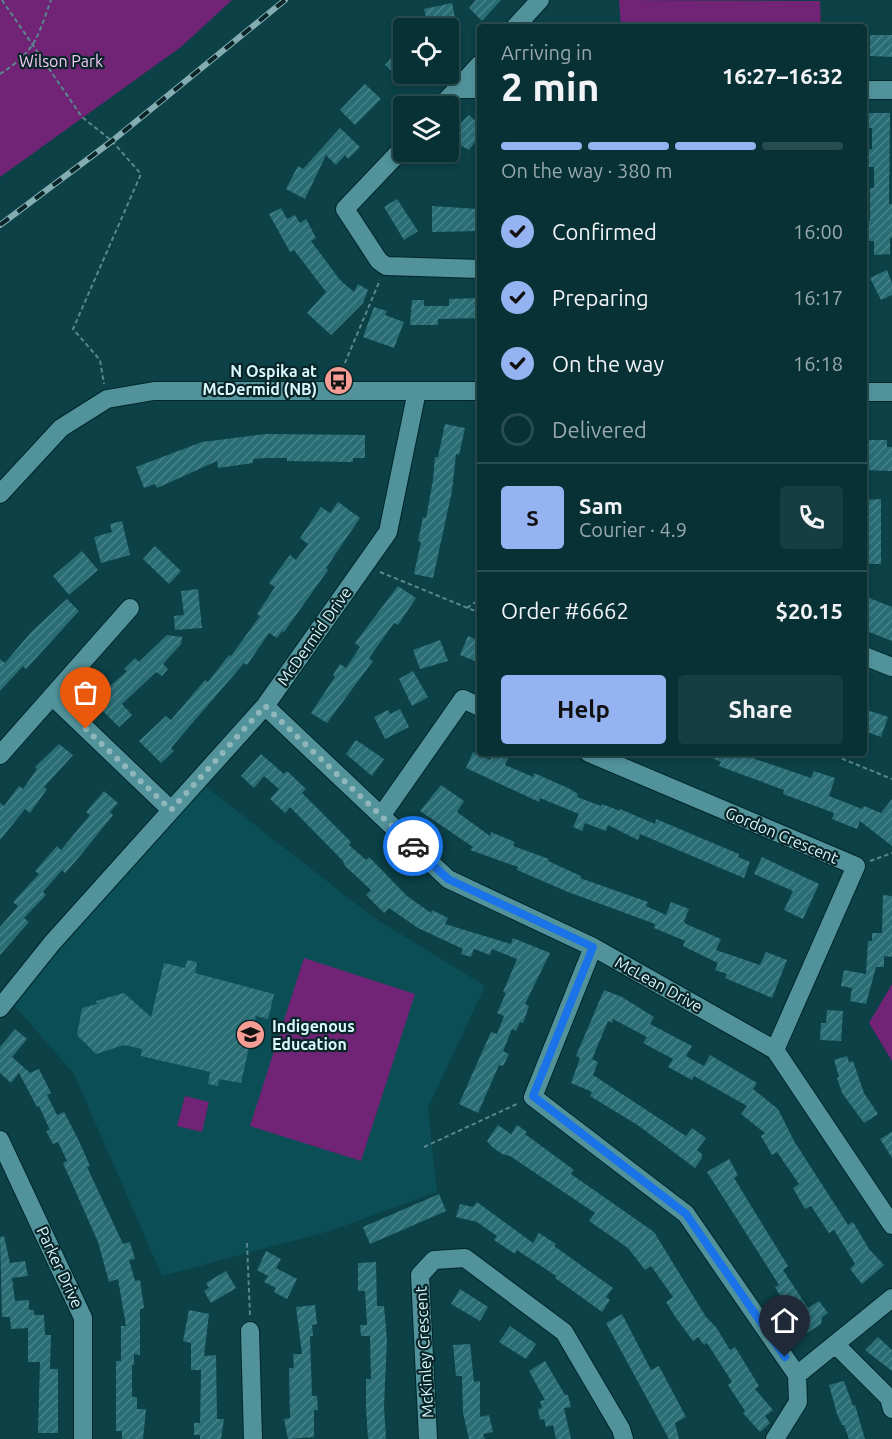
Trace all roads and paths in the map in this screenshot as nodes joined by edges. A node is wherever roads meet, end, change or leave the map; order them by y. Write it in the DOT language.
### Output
graph roads {
  1 [pos="2,0"];
  2 [pos="51,0"];
  3 [pos="540,0"];
  4 [pos="518,24"];
  5 [pos="34,46"];
  6 [pos="477,67"];
  7 [pos="0,74"];
  8 [pos="457,89"];
  9 [pos="477,89"];
  10 [pos="867,90"];
  11 [pos="892,90"];
  12 [pos="450,96"];
  13 [pos="393,159"];
  14 [pos="386,266"];
  15 [pos="477,269"];
  16 [pos="333,391"];
  17 [pos="417,391"];
  18 [pos="477,391"];
  19 [pos="867,392"];
  20 [pos="892,392"];
  21 [pos="107,399"];
  22 [pos="0,494"];
  23 [pos="364,566"];
  24 [pos="477,601"];
  25 [pos="130,608"];
  26 [pos="467,608"];
  27 [pos="477,612"];
  28 [pos="867,657"];
  29 [pos="892,667"];
  30 [pos="52,696"];
  31 [pos="265,706"];
  32 [pos="477,706"];
  33 [pos="0,755"];
  34 [pos="596,756"];
  35 [pos="835,756"];
  36 [pos="892,779"];
  37 [pos="171,810"];
  38 [pos="381,816"];
  39 [pos="892,852"];
  40 [pos="856,866"];
  41 [pos="593,947"];
  42 [pos="0,1008"];
  43 [pos="775,1050"];
  44 [pos="533,1096"];
  45 [pos="0,1140"];
  46 [pos="424,1147"];
  47 [pos="892,1224"];
  48 [pos="247,1243"];
  49 [pos="892,1298"];
  50 [pos="250,1331"];
  51 [pos="836,1345"];
  52 [pos="797,1375"];
  53 [pos="892,1408"];
  54 [pos="83,1439"];
  55 [pos="253,1439"];
  56 [pos="428,1439"];
  57 [pos="624,1439"];
  58 [pos="775,1439"];
  1 -- 5 [label="path"];
  2 -- 5 [label="path"];
  3 -- 4 [label="street"];
  5 -- 7 [label="path"];
  5 -- 21 [label="path"];
  6 -- 8 [label="street"];
  8 -- 9 [label="street"];
  8 -- 12 [label="street"];
  10 -- 11 [label="street"];
  13 -- 14 [label="street"];
  14 -- 15 [label="street"];
  14 -- 16 [label="path"];
  16 -- 17 [label="street"];
  16 -- 21 [label="street"];
  17 -- 18 [label="street"];
  17 -- 23 [label="street, McDermid Drive"];
  19 -- 20 [label="street"];
  21 -- 22 [label="street"];
  23 -- 26 [label="path"];
  23 -- 31 [label="street, McDermid Drive"];
  24 -- 26 [label="path"];
  25 -- 30 [label="street"];
  26 -- 27 [label="path"];
  28 -- 29 [label="street"];
  30 -- 33 [label="street"];
  30 -- 37 [label="street"];
  31 -- 37 [label="street, McDermid Drive"];
  31 -- 38 [label="street, McLean Drive"];
  32 -- 38 [label="street"];
  34 -- 40 [label="street, Gordon Crescent"];
  35 -- 36 [label="path"];
  37 -- 42 [label="street, McDermid Drive"];
  38 -- 41 [label="street, McLean Drive"];
  39 -- 40 [label="path"];
  40 -- 43 [label="street, Gordon Crescent"];
  41 -- 43 [label="street, McLean Drive"];
  41 -- 44 [label="street"];
  43 -- 47 [label="street, McLean Drive"];
  44 -- 46 [label="path"];
  44 -- 52 [label="street"];
  45 -- 54 [label="street, Parker Drive"];
  48 -- 50 [label="path"];
  49 -- 51 [label="street"];
  50 -- 55 [label="street"];
  51 -- 52 [label="street"];
  51 -- 53 [label="street"];
  52 -- 58 [label="street"];
  56 -- 57 [label="street, McKinley Crescent"];
}
